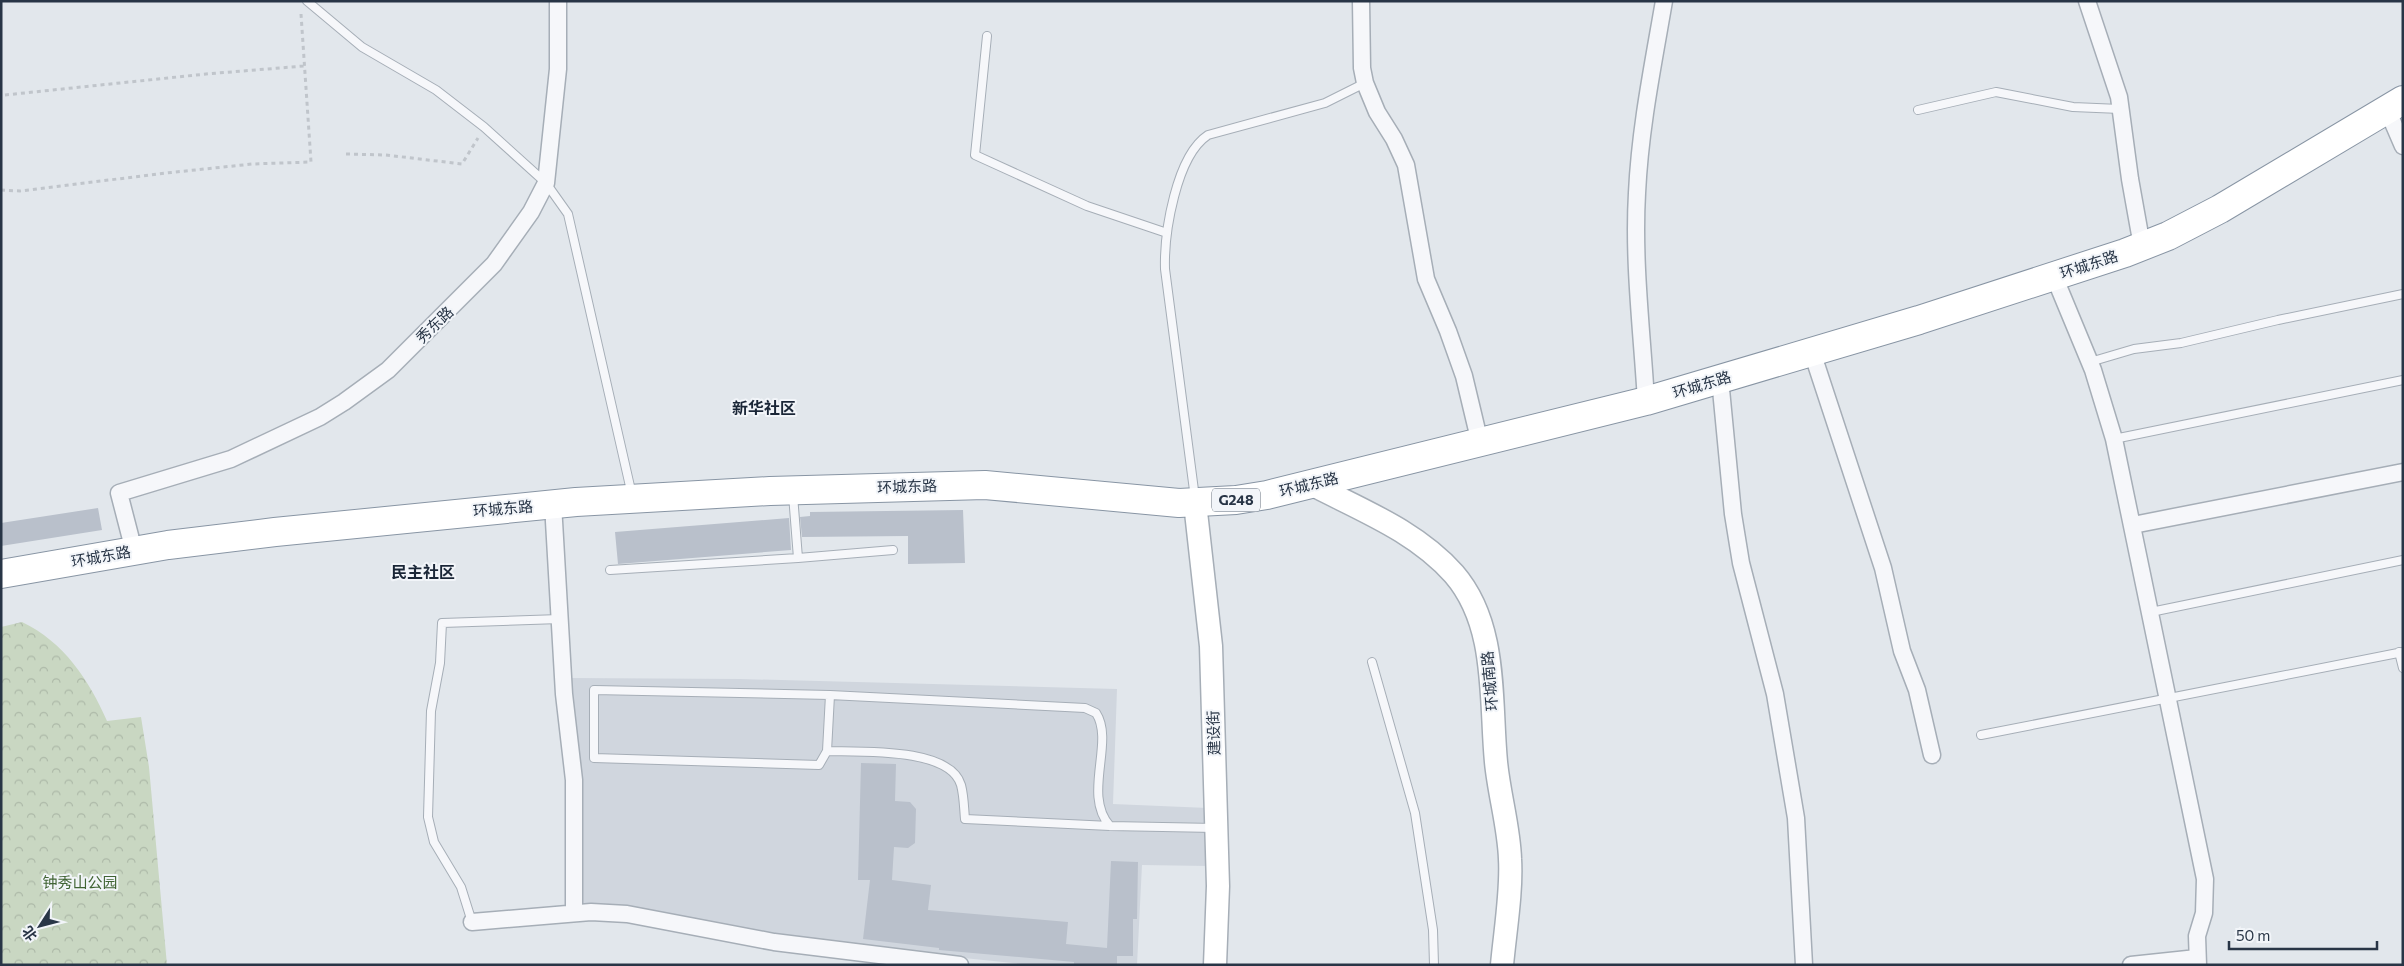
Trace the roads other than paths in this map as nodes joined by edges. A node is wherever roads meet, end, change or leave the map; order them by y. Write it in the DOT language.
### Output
graph roads {
  1 [pos="306,1"];
  2 [pos="558,1"];
  3 [pos="1361,1"];
  4 [pos="1664,1"];
  5 [pos="2086,1"];
  6 [pos="987,36"];
  7 [pos="1365,83"];
  8 [pos="2395,104"];
  9 [pos="2120,109"];
  10 [pos="1918,110"];
  11 [pos="2403,146"];
  12 [pos="546,183"];
  13 [pos="1167,233"];
  14 [pos="2142,246"];
  15 [pos="2054,276"];
  16 [pos="2403,294"];
  17 [pos="1812,352"];
  18 [pos="2090,362"];
  19 [pos="1720,379"];
  20 [pos="2403,380"];
  21 [pos="1646,402"];
  22 [pos="2114,439"];
  23 [pos="1480,443"];
  24 [pos="2403,472"];
  25 [pos="1311,484"];
  26 [pos="793,490"];
  27 [pos="633,499"];
  28 [pos="1195,503"];
  29 [pos="553,504"];
  30 [pos="2133,525"];
  31 [pos="893,550"];
  32 [pos="134,551"];
  33 [pos="798,558"];
  34 [pos="2403,560"];
  35 [pos="610,570"];
  36 [pos="1,574"];
  37 [pos="2150,612"];
  38 [pos="560,619"];
  39 [pos="2401,652"];
  40 [pos="1372,662"];
  41 [pos="2403,668"];
  42 [pos="830,695"];
  43 [pos="2168,698"];
  44 [pos="1981,736"];
  45 [pos="827,751"];
  46 [pos="1932,755"];
  47 [pos="1110,826"];
  48 [pos="1216,828"];
  49 [pos="574,914"];
  50 [pos="472,922"];
  51 [pos="2198,961"];
  52 [pos="960,965"];
  53 [pos="1215,965"];
  54 [pos="1434,965"];
  55 [pos="1502,965"];
  56 [pos="1804,965"];
  57 [pos="2131,965"];
  1 -- 12 [label="lane"];
  2 -- 12 [label="street, 秀东路"];
  3 -- 7 [label="street"];
  4 -- 21 [label="street"];
  5 -- 9 [label="street"];
  6 -- 13 [label="lane"];
  7 -- 13 [label="lane"];
  7 -- 23 [label="street"];
  8 -- 11 [label="street"];
  8 -- 14 [label="highway, 环城东路 / G248"];
  9 -- 10 [label="lane"];
  9 -- 14 [label="street"];
  12 -- 27 [label="lane"];
  12 -- 32 [label="street, 秀东路"];
  13 -- 28 [label="lane"];
  14 -- 15 [label="highway, 环城东路 / G248"];
  15 -- 17 [label="highway, 环城东路 / G248"];
  15 -- 18 [label="street"];
  16 -- 18 [label="lane"];
  17 -- 19 [label="highway, 环城东路 / G248"];
  17 -- 46 [label="street"];
  18 -- 22 [label="street"];
  19 -- 21 [label="highway, 环城东路 / G248"];
  19 -- 56 [label="street"];
  20 -- 22 [label="lane"];
  21 -- 23 [label="highway, 环城东路 / G248"];
  22 -- 30 [label="street"];
  23 -- 25 [label="highway, 环城东路 / G248"];
  24 -- 30 [label="street"];
  25 -- 28 [label="highway, 环城东路 / G248"];
  25 -- 55 [label="street, 环城南路"];
  26 -- 27 [label="highway, 环城东路 / G248"];
  26 -- 28 [label="highway, 环城东路 / G248"];
  26 -- 33 [label="lane"];
  27 -- 29 [label="highway, 环城东路 / G248"];
  28 -- 48 [label="street, 建设街"];
  29 -- 32 [label="highway, 环城东路 / G248"];
  29 -- 38 [label="street"];
  30 -- 37 [label="street"];
  31 -- 33 [label="lane"];
  32 -- 36 [label="highway, 环城东路 / G248"];
  33 -- 35 [label="lane"];
  34 -- 37 [label="lane"];
  37 -- 43 [label="street"];
  38 -- 49 [label="street"];
  38 -- 50 [label="lane"];
  39 -- 41 [label="lane"];
  39 -- 43 [label="lane"];
  40 -- 54 [label="lane"];
  42 -- 45 [label="lane"];
  42 -- 45 [label="lane"];
  42 -- 47 [label="lane"];
  43 -- 44 [label="lane"];
  43 -- 51 [label="street"];
  45 -- 47 [label="lane"];
  47 -- 48 [label="lane"];
  48 -- 53 [label="street, 建设街"];
  49 -- 50 [label="street"];
  49 -- 52 [label="street"];
  51 -- 57 [label="street"];
}
